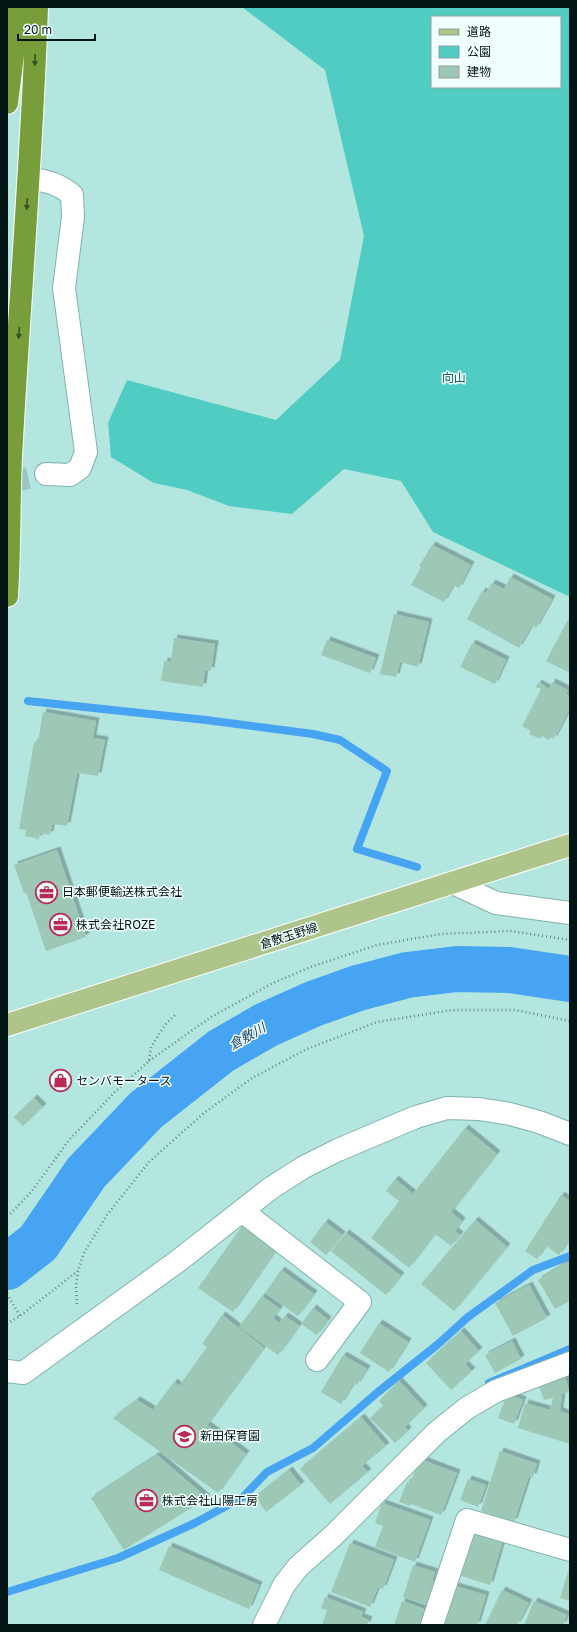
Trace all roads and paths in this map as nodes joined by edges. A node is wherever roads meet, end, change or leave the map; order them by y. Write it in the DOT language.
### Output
graph roads {
  1 [pos="19,7"];
  2 [pos="37,7"];
  3 [pos="7,103"];
  4 [pos="29,179"];
  5 [pos="46,474"];
  6 [pos="7,596"];
  7 [pos="570,845"];
  8 [pos="453,883"];
  9 [pos="570,913"];
  10 [pos="570,940"];
  11 [pos="176,1014"];
  12 [pos="570,1021"];
  13 [pos="7,1025"];
  14 [pos="149,1061"];
  15 [pos="570,1134"];
  16 [pos="242,1211"];
  17 [pos="7,1216"];
  18 [pos="78,1271"];
  19 [pos="7,1294"];
  20 [pos="20,1316"];
  21 [pos="7,1324"];
  22 [pos="86,1327"];
  23 [pos="317,1360"];
  24 [pos="570,1363"];
  25 [pos="12,1376"];
  26 [pos="570,1550"];
  27 [pos="264,1625"];
  28 [pos="432,1625"];
  1 -- 3 [label="highway"];
  2 -- 4 [label="highway, one-way"];
  4 -- 5 [label="street"];
  4 -- 6 [label="highway, one-way"];
  7 -- 8 [label="main road, 倉敷玉野線"];
  8 -- 9 [label="street"];
  8 -- 13 [label="main road, 倉敷玉野線"];
  10 -- 14 [label="path"];
  11 -- 14 [label="path"];
  12 -- 18 [label="path"];
  14 -- 17 [label="path"];
  15 -- 16 [label="street"];
  16 -- 22 [label="street"];
  16 -- 23 [label="street"];
  18 -- 20 [label="path"];
  18 -- 22 [label="path"];
  19 -- 20 [label="path"];
  20 -- 21 [label="path"];
  22 -- 25 [label="street"];
  24 -- 27 [label="street"];
  26 -- 28 [label="street"];
}
